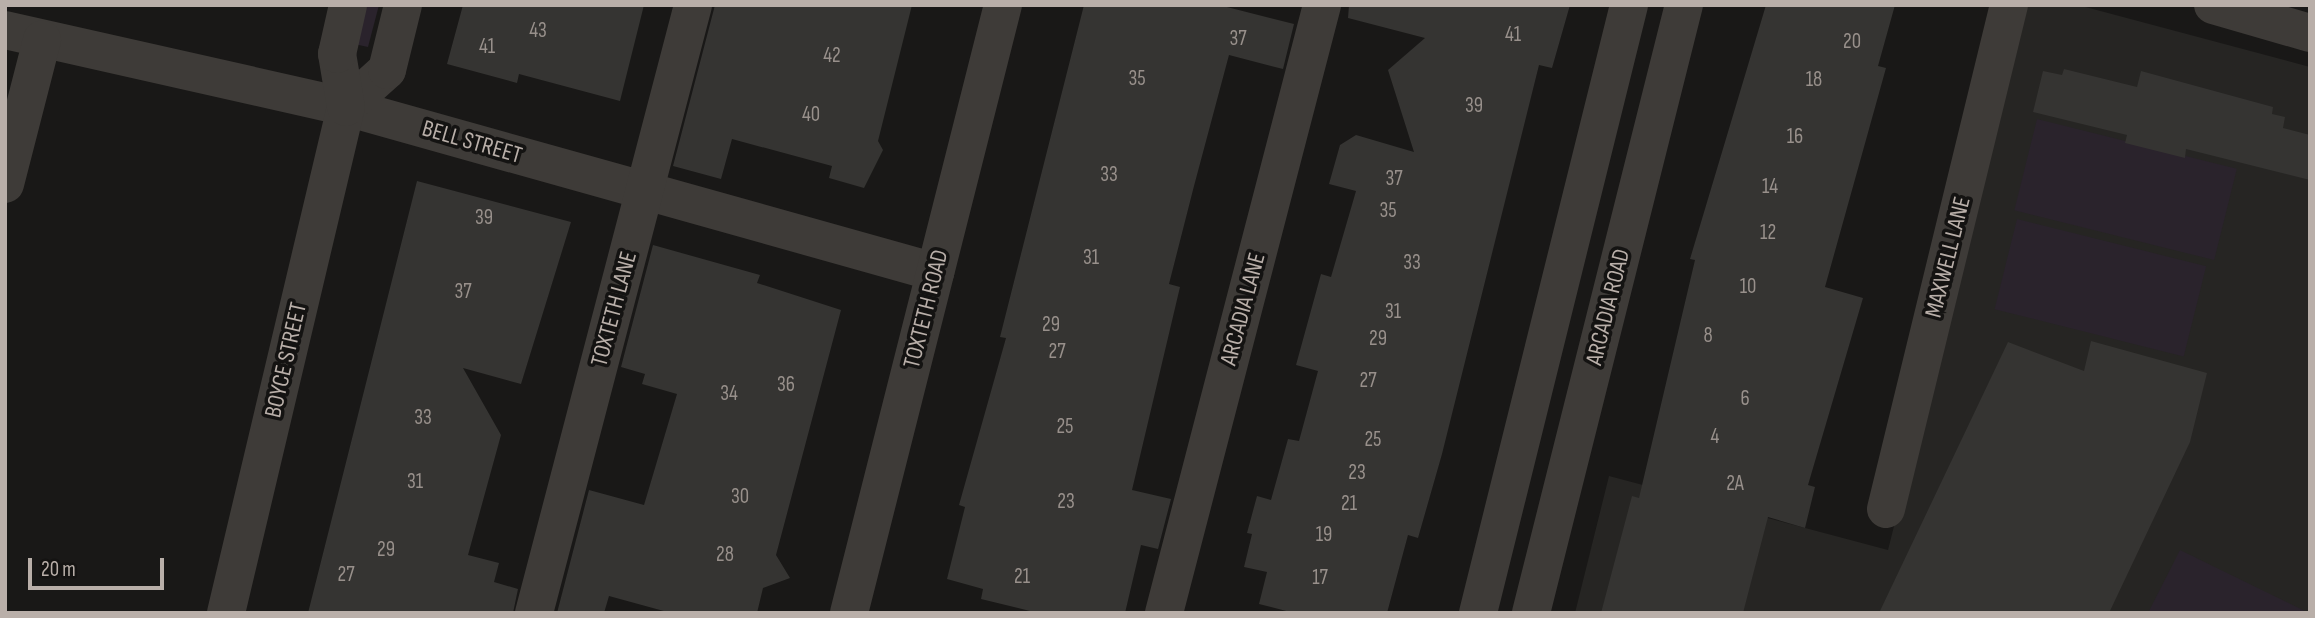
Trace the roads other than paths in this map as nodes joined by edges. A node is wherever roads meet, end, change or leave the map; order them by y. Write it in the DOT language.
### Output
graph roads {
  1 [pos="348,5"];
  2 [pos="403,5"];
  3 [pos="693,5"];
  4 [pos="1003,5"];
  5 [pos="1322,5"];
  6 [pos="1629,5"];
  7 [pos="1684,5"];
  8 [pos="2009,5"];
  9 [pos="2213,5"];
  10 [pos="21,27"];
  11 [pos="2310,33"];
  12 [pos="346,107"];
  13 [pos="5,184"];
  14 [pos="645,191"];
  15 [pos="935,272"];
  16 [pos="1886,509"];
  17 [pos="1480,605"];
  18 [pos="1531,611"];
  19 [pos="226,613"];
  20 [pos="534,613"];
  21 [pos="849,613"];
  22 [pos="1164,613"];
  1 -- 12 [label="street, BOYCE STREET"];
  2 -- 12 [label="street"];
  3 -- 14 [label="street, TOXTETH LANE"];
  4 -- 15 [label="street, TOXTETH ROAD"];
  5 -- 22 [label="street, ARCADIA LANE"];
  6 -- 17 [label="street, ARCADIA ROAD"];
  7 -- 18 [label="street, ARCADIA ROAD"];
  8 -- 16 [label="street, MAXWELL LANE"];
  9 -- 11 [label="street"];
  10 -- 12 [label="street, BELL STREET"];
  10 -- 13 [label="street"];
  12 -- 14 [label="street, BELL STREET"];
  12 -- 19 [label="street, BOYCE STREET"];
  14 -- 15 [label="street, BELL STREET"];
  14 -- 20 [label="street, TOXTETH LANE"];
  15 -- 21 [label="street, TOXTETH ROAD"];
  17 -- 18 [label="street, ARCADIA ROAD"];
}
